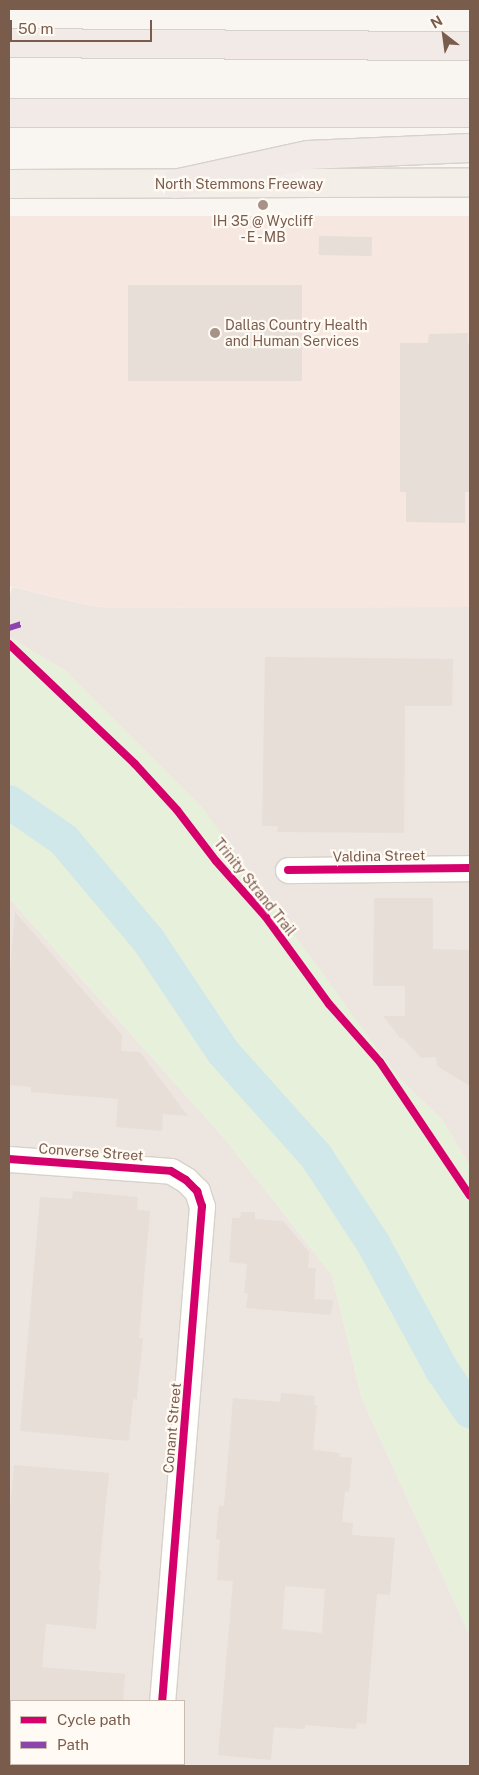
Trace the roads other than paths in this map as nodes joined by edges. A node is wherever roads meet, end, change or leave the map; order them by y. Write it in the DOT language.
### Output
graph roads {
  1 [pos="9,43"];
  2 [pos="470,46"];
  3 [pos="470,112"];
  4 [pos="9,113"];
  5 [pos="470,148"];
  6 [pos="470,182"];
  7 [pos="9,184"];
  8 [pos="175,184"];
  9 [pos="470,868"];
  10 [pos="288,870"];
  11 [pos="9,1159"];
  12 [pos="171,1171"];
  13 [pos="162,1700"];
  1 -- 2 [label="highway"];
  3 -- 4 [label="highway"];
  5 -- 8 [label="highway"];
  6 -- 8 [label="main road, North Stemmons Freeway"];
  7 -- 8 [label="main road, North Stemmons Freeway"];
  9 -- 10 [label="street, Valdina Street"];
  11 -- 12 [label="street, Converse Street"];
  12 -- 13 [label="street, Conant Street"];
}
